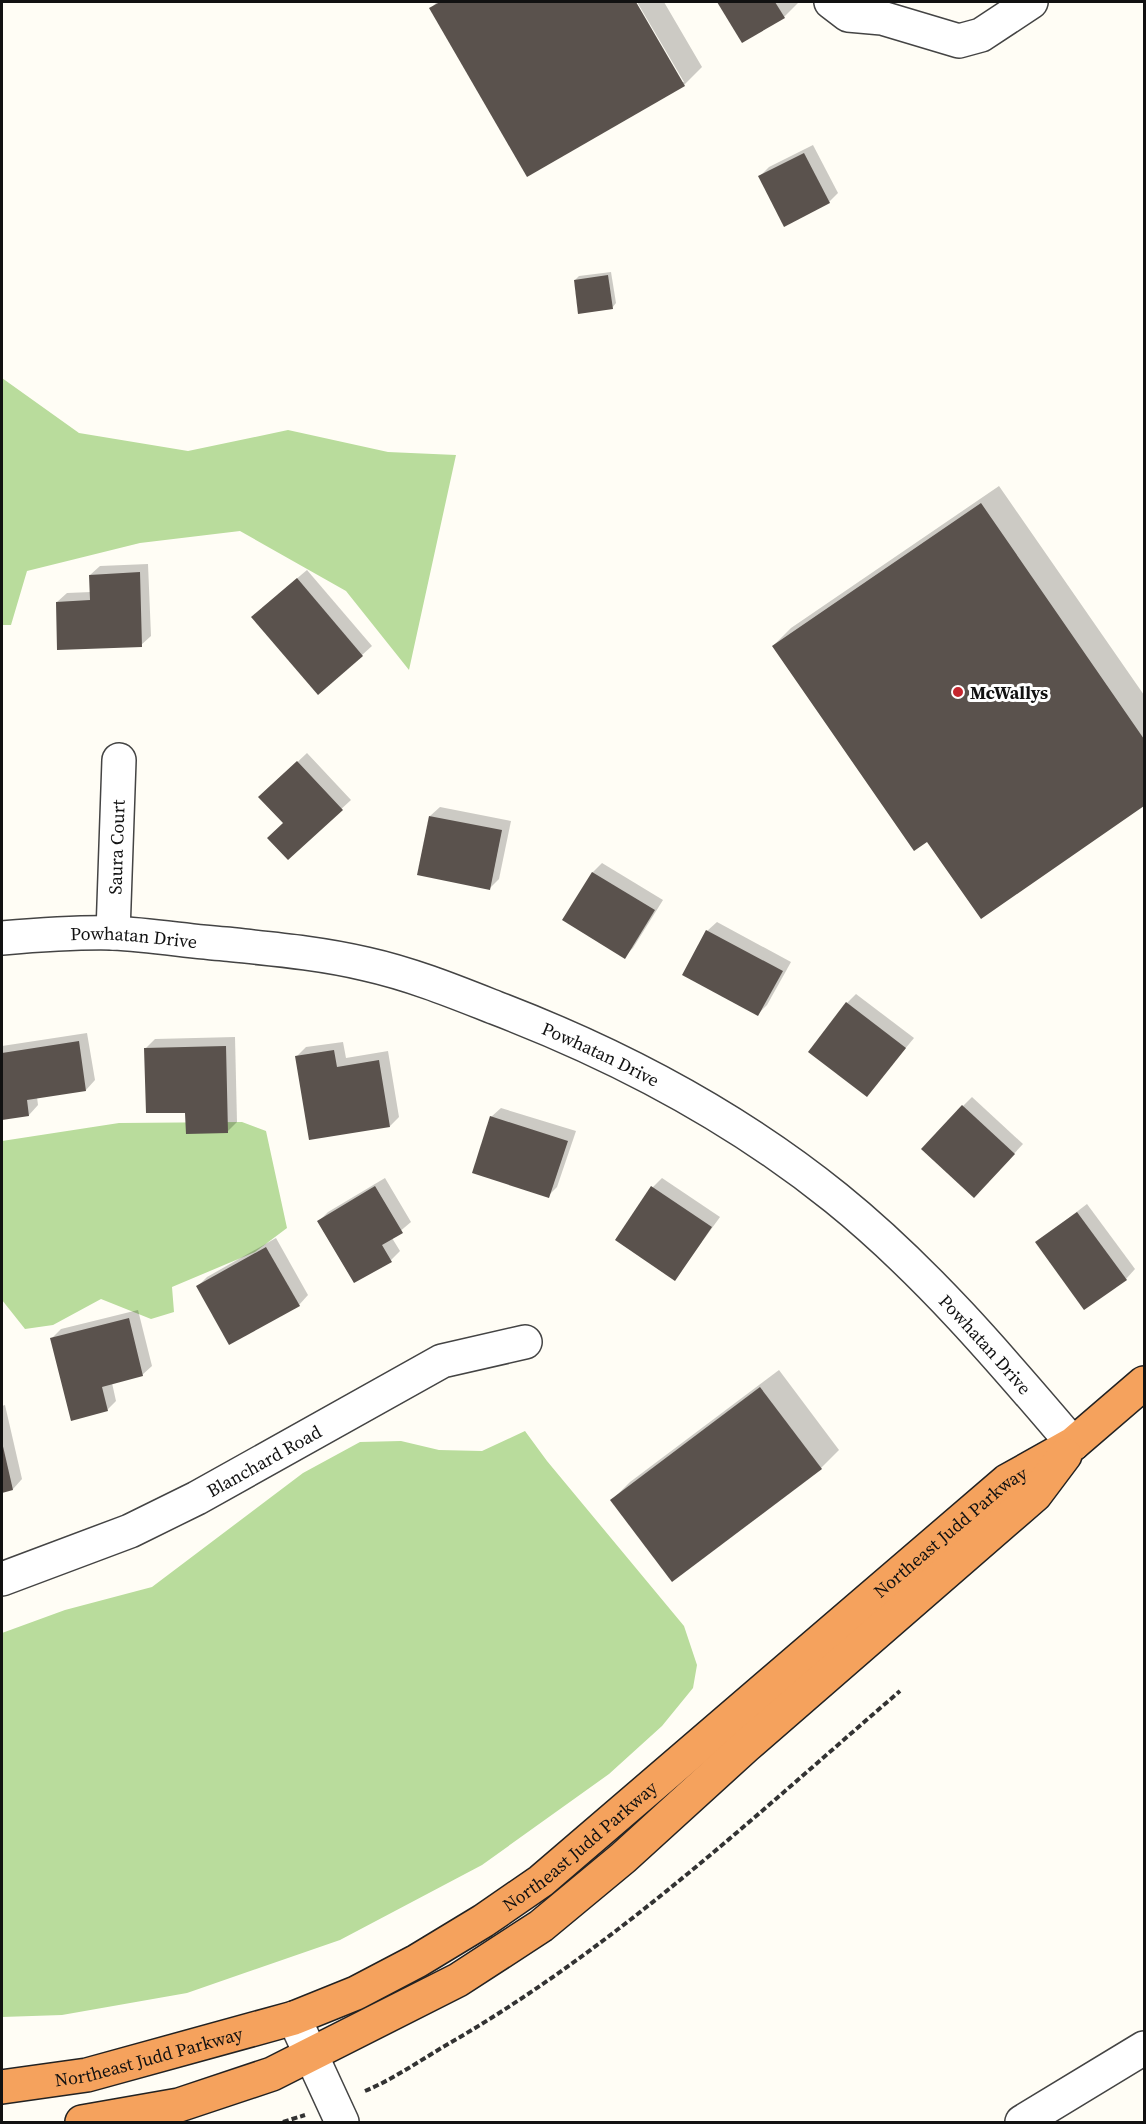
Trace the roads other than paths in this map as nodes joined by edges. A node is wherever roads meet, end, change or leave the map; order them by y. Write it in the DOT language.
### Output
graph roads {
  1 [pos="831,2"];
  2 [pos="1031,2"];
  3 [pos="886,10"];
  4 [pos="118,760"];
  5 [pos="113,933"];
  6 [pos="2,938"];
  7 [pos="525,1342"];
  8 [pos="1144,1383"];
  9 [pos="1073,1444"];
  10 [pos="2,1579"];
  11 [pos="294,2018"];
  12 [pos="1144,2048"];
  13 [pos="310,2056"];
  14 [pos="2,2087"];
  15 [pos="82,2122"];
  16 [pos="342,2122"];
  17 [pos="1022,2122"];
  1 -- 3 [label="street"];
  2 -- 3 [label="street"];
  4 -- 5 [label="street, Saura Court"];
  5 -- 6 [label="street, Powhatan Drive"];
  5 -- 9 [label="street, Powhatan Drive"];
  7 -- 10 [label="street, Blanchard Road"];
  8 -- 9 [label="highway, Northeast Judd Parkway"];
  9 -- 11 [label="highway, Northeast Judd Parkway"];
  9 -- 13 [label="highway, Northeast Judd Parkway"];
  11 -- 13 [label="street"];
  11 -- 14 [label="highway, Northeast Judd Parkway"];
  12 -- 17 [label="street"];
  13 -- 15 [label="highway, Northeast Judd Parkway"];
  13 -- 16 [label="street"];
}
